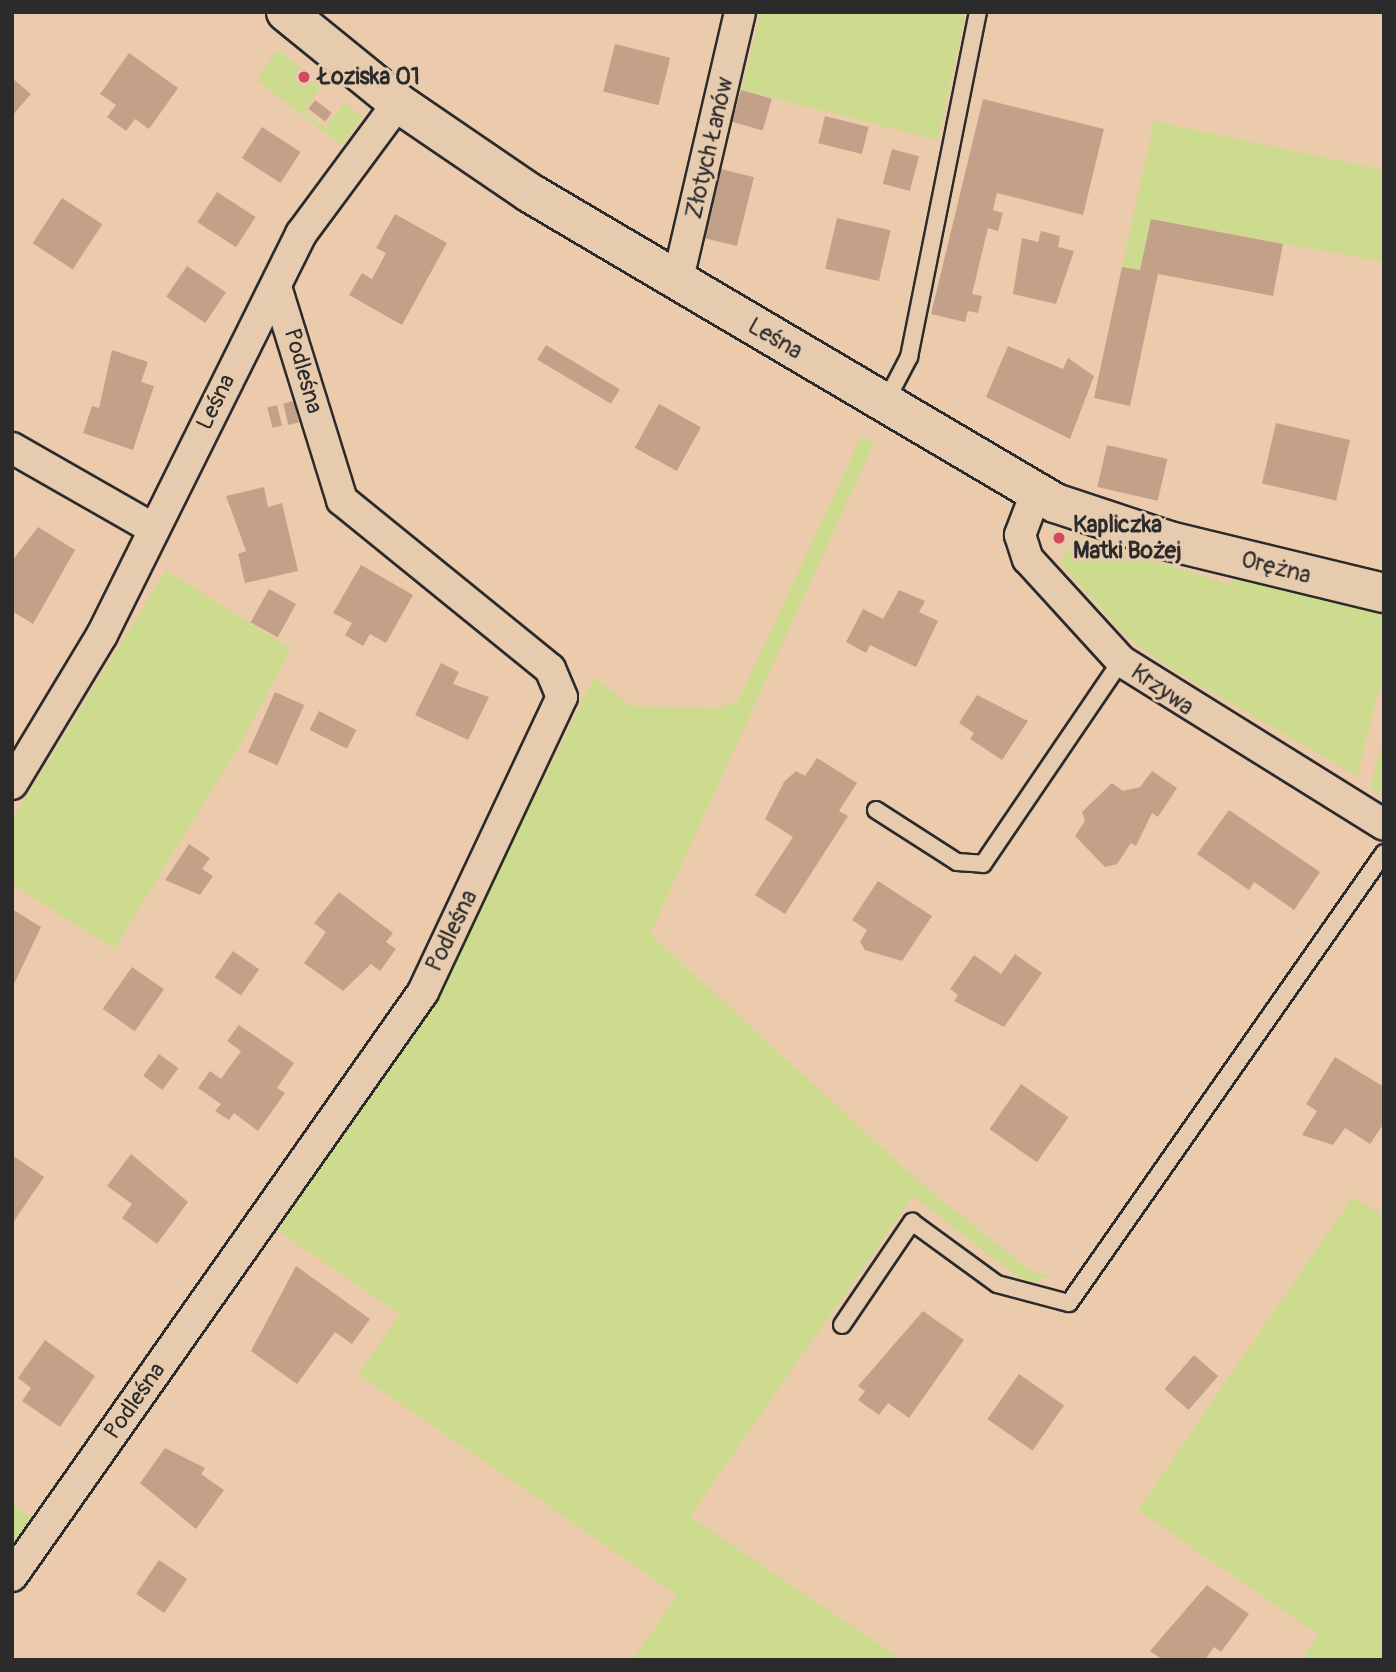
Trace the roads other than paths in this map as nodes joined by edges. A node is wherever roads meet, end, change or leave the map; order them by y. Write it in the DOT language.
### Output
graph roads {
  1 [pos="286,12"];
  2 [pos="740,12"];
  3 [pos="978,12"];
  4 [pos="398,103"];
  5 [pos="677,283"];
  6 [pos="276,287"];
  7 [pos="885,404"];
  8 [pos="12,448"];
  9 [pos="1036,492"];
  10 [pos="154,529"];
  11 [pos="1169,541"];
  12 [pos="1384,593"];
  13 [pos="1121,661"];
  14 [pos="12,783"];
  15 [pos="876,810"];
  16 [pos="1384,825"];
  17 [pos="1384,853"];
  18 [pos="842,1325"];
  19 [pos="12,1576"];
  1 -- 4 [label="street, Leśna"];
  2 -- 5 [label="street, Złotych Łanów"];
  3 -- 7 [label="lane"];
  4 -- 5 [label="street, Leśna"];
  4 -- 6 [label="street, Leśna"];
  5 -- 7 [label="street, Leśna"];
  6 -- 10 [label="street, Leśna"];
  6 -- 19 [label="street, Podleśna"];
  7 -- 9 [label="street, Leśna"];
  8 -- 10 [label="street"];
  9 -- 11 [label="street, Leśna"];
  9 -- 13 [label="street, Krzywa"];
  10 -- 14 [label="street, Leśna"];
  11 -- 12 [label="street, Orężna"];
  13 -- 15 [label="lane"];
  13 -- 16 [label="street, Krzywa"];
  17 -- 18 [label="lane"];
}
